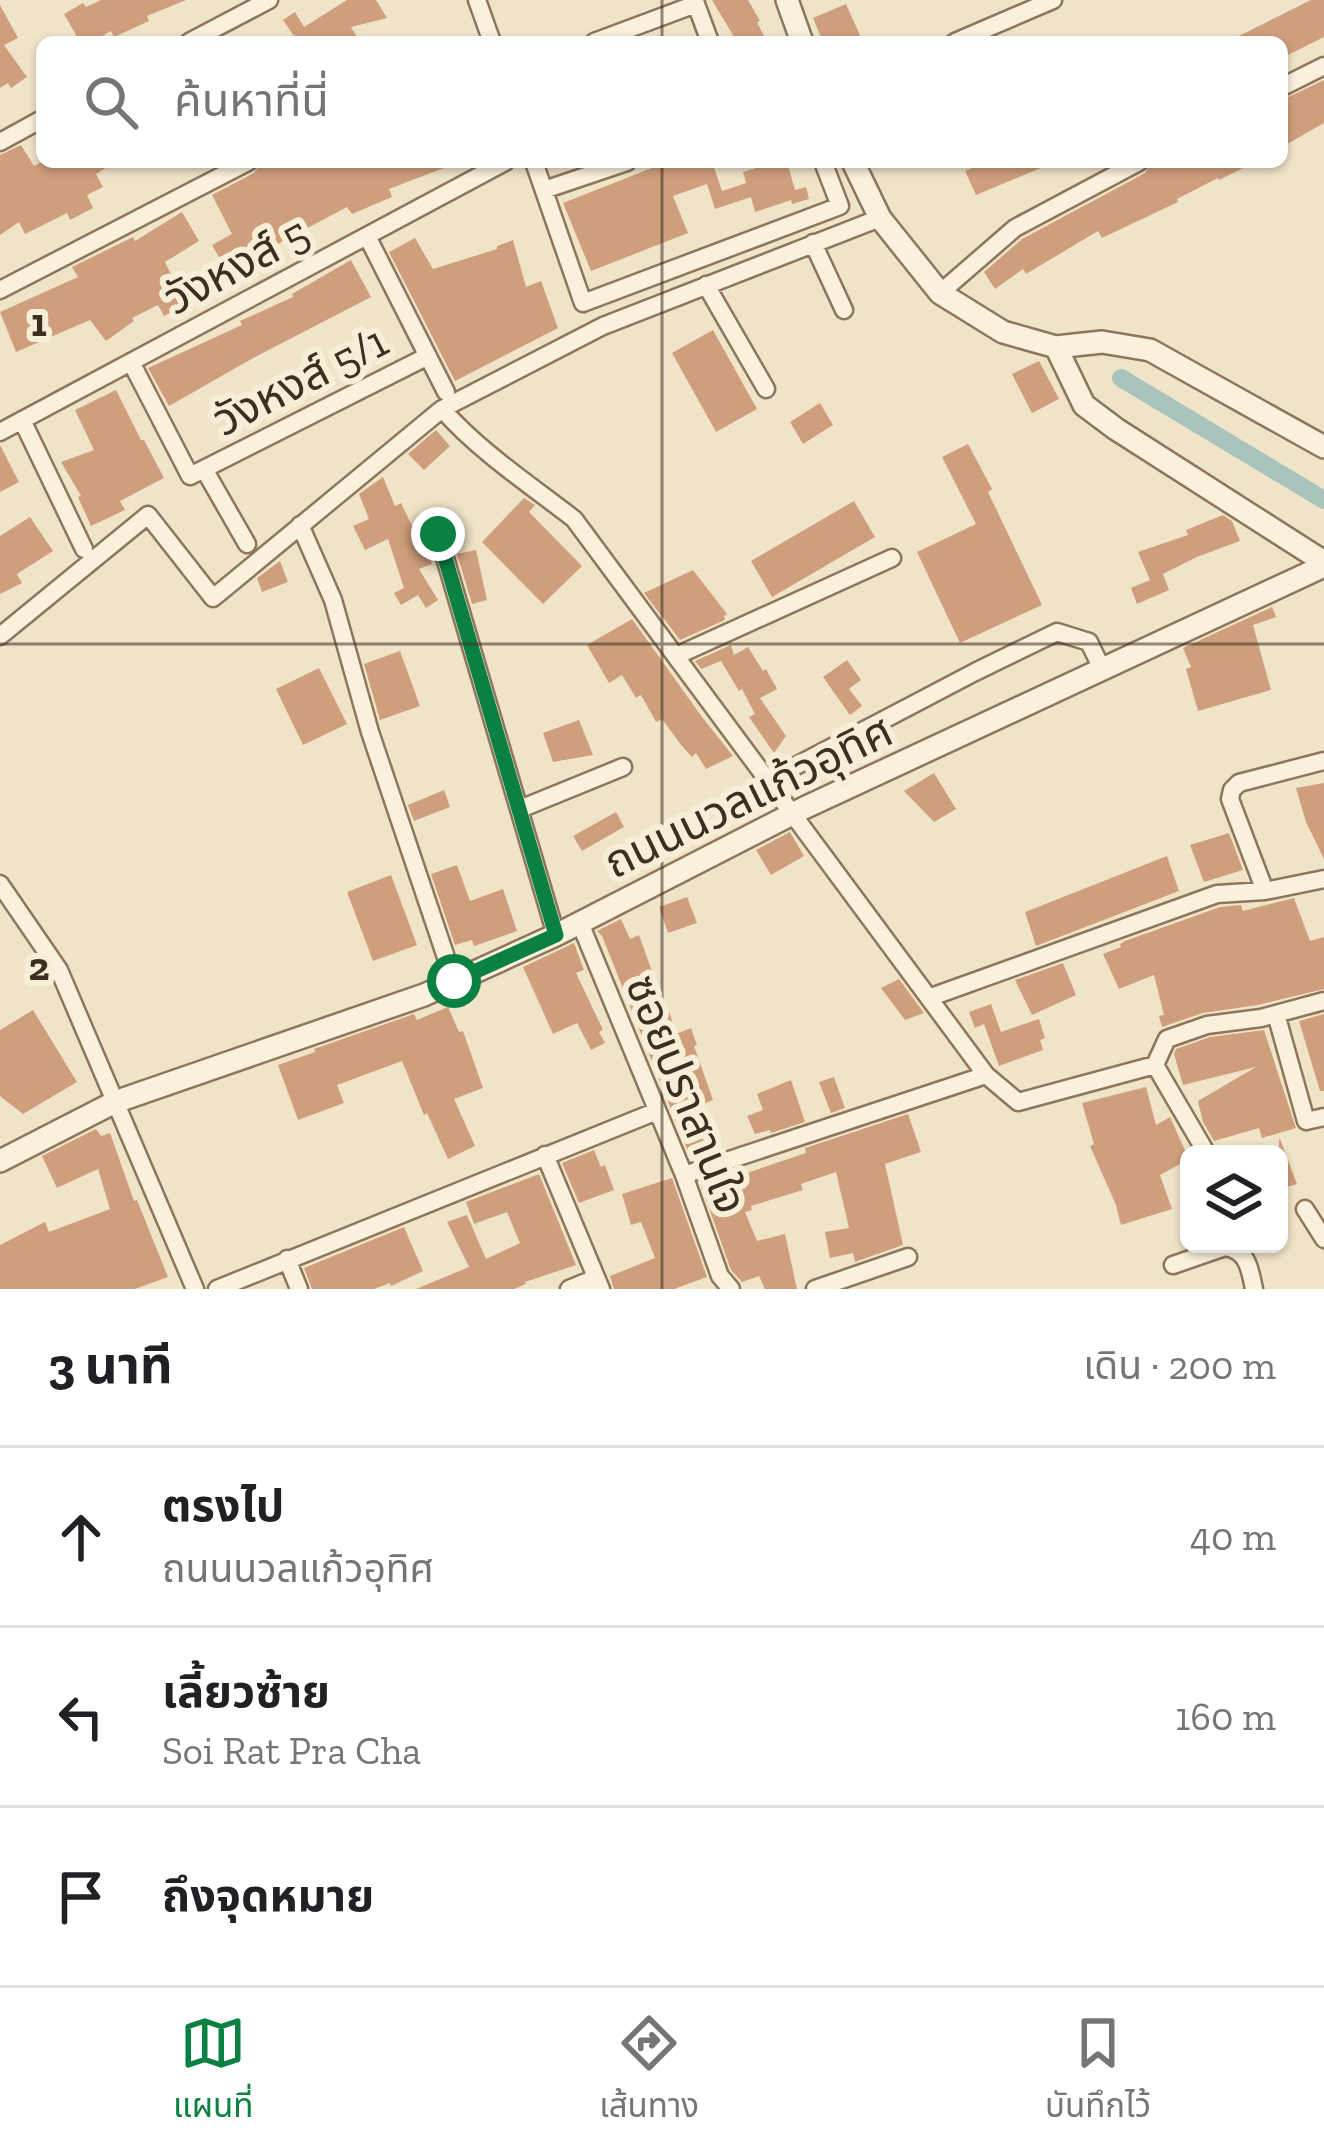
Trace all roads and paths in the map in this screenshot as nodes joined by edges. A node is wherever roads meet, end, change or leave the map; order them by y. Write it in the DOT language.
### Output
graph roads {
  1 [pos="269,0"];
  2 [pos="477,0"];
  3 [pos="787,0"];
  4 [pos="1053,0"];
  5 [pos="250,5"];
  6 [pos="199,36"];
  7 [pos="486,36"];
  8 [pos="609,36"];
  9 [pos="708,36"];
  10 [pos="800,36"];
  11 [pos="969,36"];
  12 [pos="1324,66"];
  13 [pos="1288,84"];
  14 [pos="36,122"];
  15 [pos="0,142"];
  16 [pos="236,168"];
  17 [pos="495,168"];
  18 [pos="536,168"];
  19 [pos="609,168"];
  20 [pos="825,168"];
  21 [pos="856,168"];
  22 [pos="1127,168"];
  23 [pos="544,190"];
  24 [pos="880,218"];
  25 [pos="367,236"];
  26 [pos="814,243"];
  27 [pos="706,285"];
  28 [pos="0,290"];
  29 [pos="940,293"];
  30 [pos="844,310"];
  31 [pos="1056,347"];
  32 [pos="428,356"];
  33 [pos="131,362"];
  34 [pos="766,388"];
  35 [pos="444,400"];
  36 [pos="22,420"];
  37 [pos="0,432"];
  38 [pos="1324,447"];
  39 [pos="204,469"];
  40 [pos="300,525"];
  41 [pos="438,534"];
  42 [pos="247,544"];
  43 [pos="84,550"];
  44 [pos="892,558"];
  45 [pos="1324,564"];
  46 [pos="0,636"];
  47 [pos="676,656"];
  48 [pos="1102,669"];
  49 [pos="1324,761"];
  50 [pos="623,767"];
  51 [pos="769,781"];
  52 [pos="520,809"];
  53 [pos="793,813"];
  54 [pos="1324,879"];
  55 [pos="0,884"];
  56 [pos="1265,891"];
  57 [pos="580,922"];
  58 [pos="556,935"];
  59 [pos="454,981"];
  60 [pos="931,997"];
  61 [pos="1324,1001"];
  62 [pos="1276,1013"];
  63 [pos="1155,1065"];
  64 [pos="986,1075"];
  65 [pos="115,1102"];
  66 [pos="657,1111"];
  67 [pos="1324,1117"];
  68 [pos="1202,1145"];
  69 [pos="545,1156"];
  70 [pos="0,1161"];
  71 [pos="683,1175"];
  72 [pos="1305,1209"];
  73 [pos="1324,1239"];
  74 [pos="908,1256"];
  75 [pos="286,1259"];
  76 [pos="1173,1264"];
  77 [pos="599,1284"];
  78 [pos="195,1289"];
  79 [pos="217,1289"];
  80 [pos="299,1289"];
  81 [pos="569,1289"];
  82 [pos="731,1289"];
  83 [pos="815,1289"];
  84 [pos="1254,1289"];
  1 -- 5 [label="street"];
  2 -- 7 [label="street"];
  3 -- 10 [label="street"];
  4 -- 11 [label="street"];
  5 -- 6 [label="street"];
  8 -- 9 [label="street"];
  12 -- 13 [label="street"];
  14 -- 15 [label="street"];
  16 -- 28 [label="street"];
  17 -- 25 [label="street, วังหงส์ 5"];
  18 -- 23 [label="street"];
  19 -- 23 [label="street"];
  20 -- 23 [label="street"];
  21 -- 24 [label="street"];
  22 -- 29 [label="street"];
  24 -- 26 [label="street"];
  24 -- 29 [label="street"];
  25 -- 32 [label="street, วังหงส์ 5/1"];
  25 -- 33 [label="street, วังหงส์ 5"];
  26 -- 27 [label="street"];
  26 -- 30 [label="street"];
  27 -- 34 [label="street"];
  27 -- 35 [label="street"];
  29 -- 31 [label="street"];
  31 -- 38 [label="street"];
  31 -- 45 [label="street"];
  32 -- 35 [label="street, วังหงส์ 5/1"];
  32 -- 39 [label="street, วังหงส์ 5/1"];
  33 -- 36 [label="street, วังหงส์ 5"];
  33 -- 39 [label="street, วังหงส์ 5/1"];
  35 -- 40 [label="street"];
  35 -- 47 [label="street, วังหงส์ 5/1"];
  36 -- 37 [label="street, วังหงส์ 5"];
  36 -- 43 [label="street"];
  39 -- 42 [label="street"];
  40 -- 46 [label="street"];
  40 -- 59 [label="street"];
  41 -- 52 [label="street"];
  44 -- 47 [label="street"];
  45 -- 48 [label="street, ถนนนวลแก้วอุทิศ"];
  47 -- 51 [label="street, วังหงส์ 5/1"];
  48 -- 51 [label="street"];
  48 -- 53 [label="street, ถนนนวลแก้วอุทิศ"];
  49 -- 56 [label="street"];
  50 -- 52 [label="street"];
  51 -- 53 [label="street, วังหงส์ 5/1"];
  52 -- 58 [label="street"];
  53 -- 57 [label="street, ถนนนวลแก้วอุทิศ"];
  53 -- 60 [label="street, วังหงส์ 5/1"];
  54 -- 56 [label="street"];
  55 -- 65 [label="street"];
  56 -- 60 [label="street"];
  57 -- 58 [label="street, ถนนนวลแก้วอุทิศ"];
  57 -- 66 [label="street, ซอยปราสานใจ"];
  58 -- 59 [label="street, ถนนนวลแก้วอุทิศ"];
  59 -- 65 [label="street, ถนนนวลแก้วอุทิศ"];
  60 -- 64 [label="street, วังหงส์ 5/1"];
  61 -- 62 [label="street"];
  62 -- 63 [label="street"];
  62 -- 67 [label="street"];
  63 -- 64 [label="street"];
  63 -- 68 [label="street"];
  64 -- 71 [label="street"];
  65 -- 70 [label="street, ถนนนวลแก้วอุทิศ"];
  65 -- 78 [label="street"];
  66 -- 69 [label="street"];
  66 -- 71 [label="street, ซอยปราสานใจ"];
  69 -- 75 [label="street"];
  69 -- 77 [label="street"];
  71 -- 82 [label="street, ซอยปราสานใจ"];
  72 -- 73 [label="street"];
  74 -- 83 [label="street"];
  75 -- 79 [label="street"];
  75 -- 80 [label="street"];
  76 -- 84 [label="street"];
  77 -- 81 [label="street"];
}
